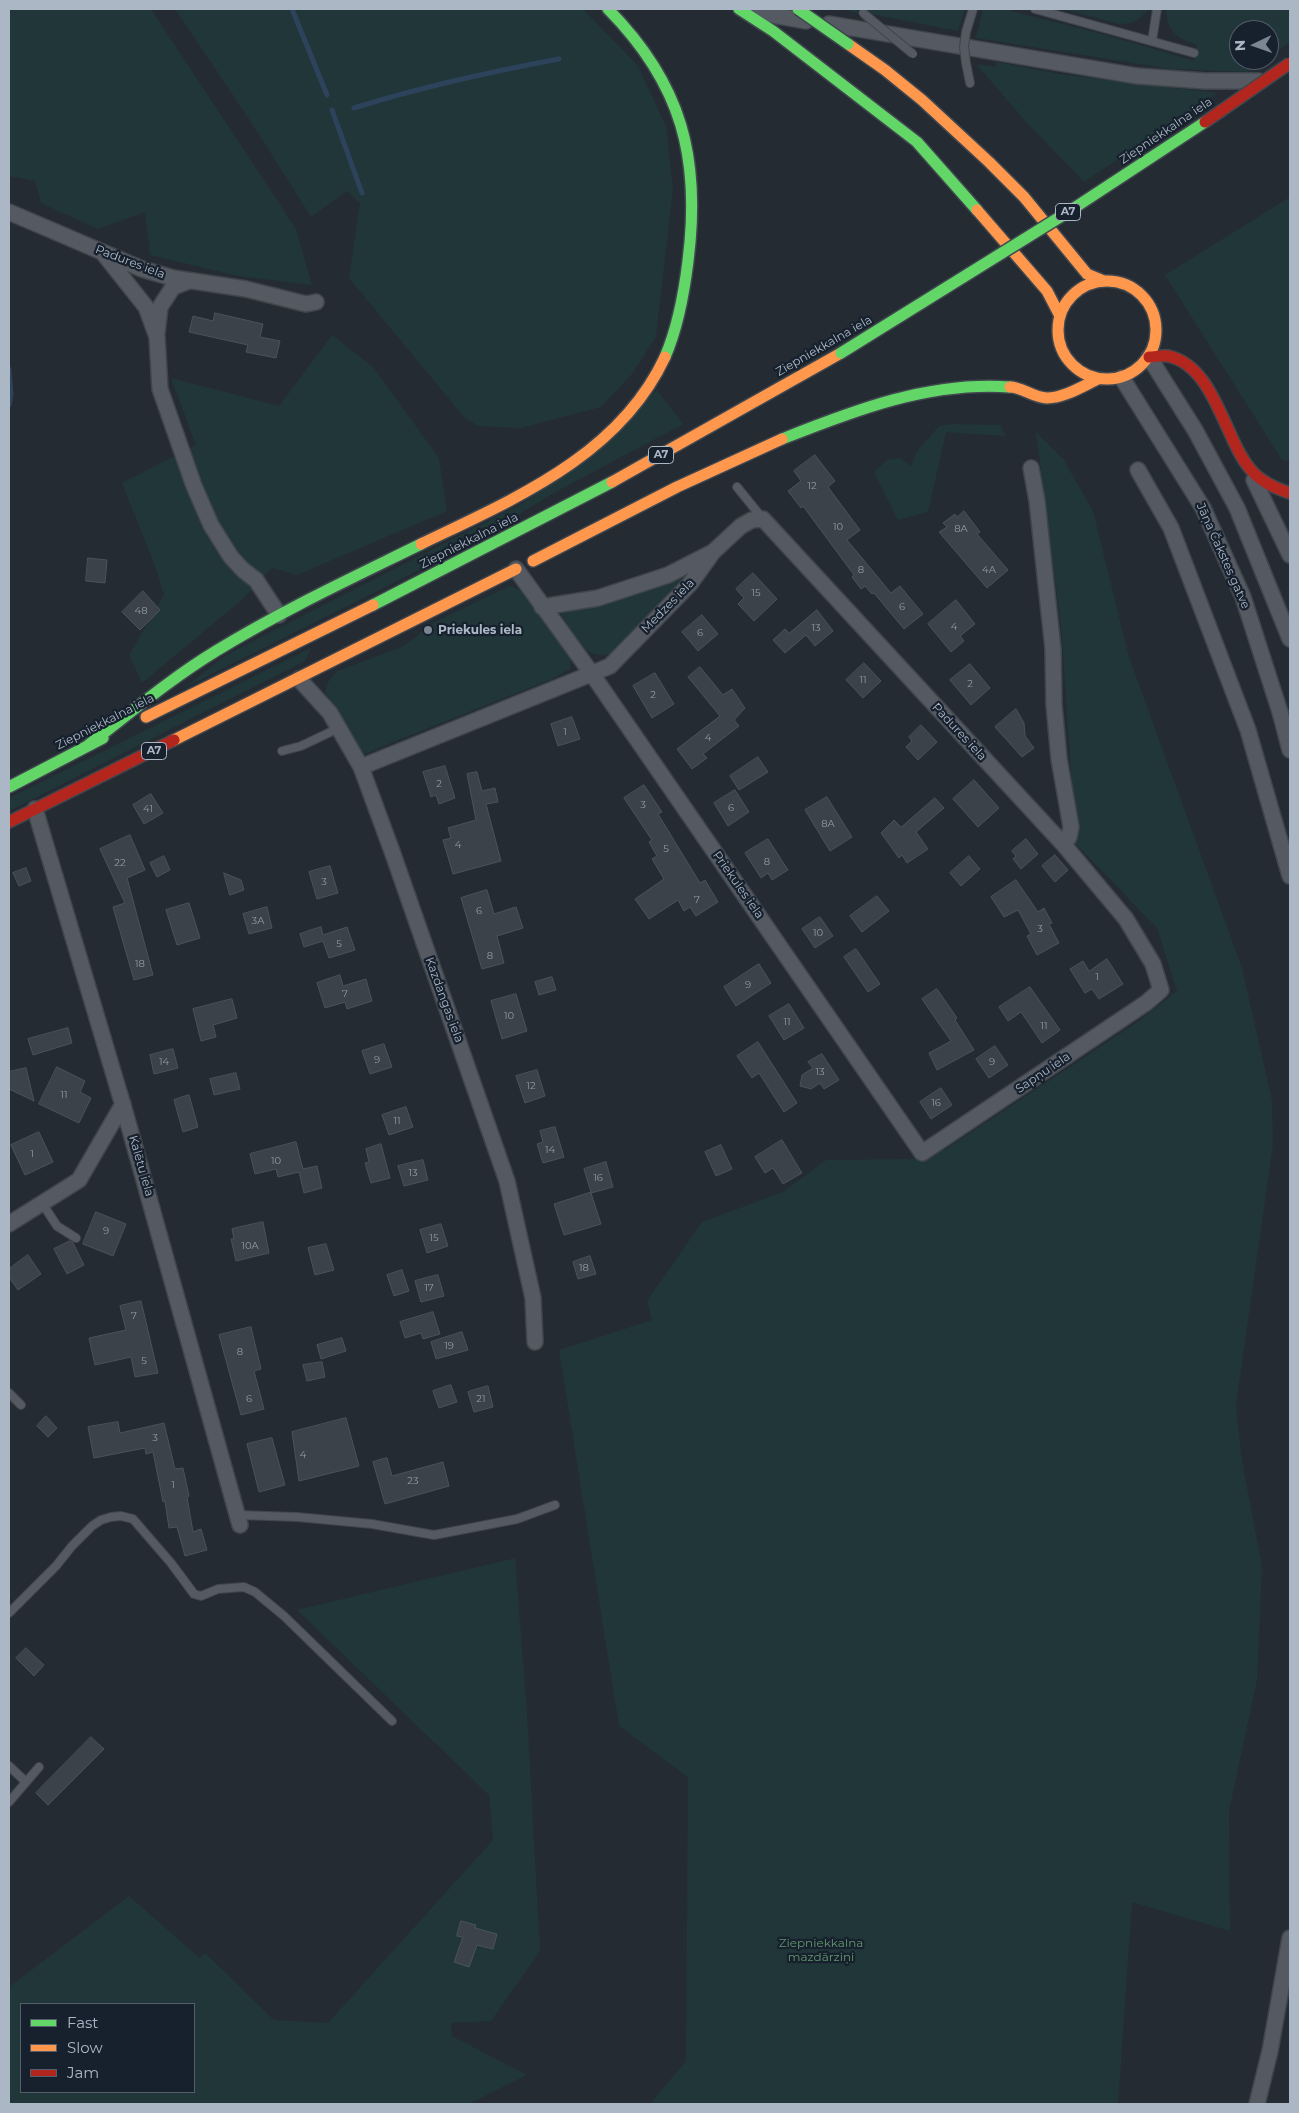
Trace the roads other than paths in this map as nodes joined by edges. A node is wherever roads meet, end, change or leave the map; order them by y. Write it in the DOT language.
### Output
graph roads {
  1 [pos="608,9"];
  2 [pos="740,9"];
  3 [pos="798,9"];
  4 [pos="973,9"];
  5 [pos="1036,9"];
  6 [pos="1158,9"];
  7 [pos="863,13"];
  8 [pos="1152,41"];
  9 [pos="1194,53"];
  10 [pos="913,54"];
  11 [pos="1290,63"];
  12 [pos="1290,78"];
  13 [pos="970,83"];
  14 [pos="9,212"];
  15 [pos="103,253"];
  16 [pos="190,280"];
  17 [pos="1104,281"];
  18 [pos="316,302"];
  19 [pos="1060,316"];
  20 [pos="156,338"];
  21 [pos="1149,357"];
  22 [pos="1122,378"];
  23 [pos="1098,379"];
  24 [pos="1247,465"];
  25 [pos="1031,468"];
  26 [pos="1138,470"];
  27 [pos="737,487"];
  28 [pos="1290,493"];
  29 [pos="763,519"];
  30 [pos="713,552"];
  31 [pos="1290,555"];
  32 [pos="533,561"];
  33 [pos="516,569"];
  34 [pos="542,606"];
  35 [pos="279,615"];
  36 [pos="349,616"];
  37 [pos="332,637"];
  38 [pos="1290,639"];
  39 [pos="315,658"];
  40 [pos="592,674"];
  41 [pos="298,679"];
  42 [pos="339,728"];
  43 [pos="87,746"];
  44 [pos="1290,750"];
  45 [pos="282,751"];
  46 [pos="361,767"];
  47 [pos="9,787"];
  48 [pos="35,809"];
  49 [pos="9,822"];
  50 [pos="1064,845"];
  51 [pos="1290,876"];
  52 [pos="1161,990"];
  53 [pos="123,1104"];
  54 [pos="922,1154"];
  55 [pos="42,1203"];
  56 [pos="9,1224"];
  57 [pos="76,1238"];
  58 [pos="535,1342"];
  59 [pos="9,1394"];
  60 [pos="21,1405"];
  61 [pos="555,1505"];
  62 [pos="239,1520"];
  63 [pos="9,1614"];
  64 [pos="392,1721"];
  65 [pos="9,1766"];
  66 [pos="39,1767"];
  67 [pos="26,1782"];
  68 [pos="9,1802"];
  69 [pos="1290,1938"];
  70 [pos="1257,2104"];
  1 -- 35 [label="highway"];
  2 -- 12 [label="street"];
  2 -- 19 [label="highway"];
  3 -- 17 [label="highway, bridge"];
  4 -- 13 [label="lane, bridge"];
  5 -- 8 [label="lane"];
  6 -- 8 [label="lane"];
  7 -- 10 [label="lane, bridge"];
  8 -- 9 [label="lane"];
  11 -- 36 [label="highway, Ziepniekkalna iela / A7, bridge"];
  14 -- 15 [label="street, Padures iela"];
  15 -- 16 [label="street, Padures iela"];
  15 -- 20 [label="street"];
  16 -- 18 [label="street, Padures iela"];
  16 -- 20 [label="street"];
  17 -- 19 [label="highway"];
  17 -- 21 [label="highway"];
  19 -- 23 [label="highway"];
  20 -- 35 [label="street"];
  21 -- 22 [label="highway"];
  21 -- 24 [label="highway"];
  21 -- 38 [label="street"];
  22 -- 23 [label="highway"];
  22 -- 44 [label="street, Jāņa Čakstes gatve"];
  23 -- 32 [label="highway"];
  24 -- 28 [label="highway"];
  24 -- 31 [label="street"];
  25 -- 50 [label="street"];
  26 -- 51 [label="street"];
  27 -- 29 [label="lane, Padures iela"];
  29 -- 30 [label="street, Medzes iela"];
  29 -- 50 [label="street, Padures iela"];
  30 -- 34 [label="street"];
  30 -- 40 [label="street, Medzes iela"];
  33 -- 34 [label="street, Priekules iela"];
  33 -- 41 [label="highway, A7"];
  34 -- 40 [label="street, Priekules iela"];
  35 -- 43 [label="highway"];
  36 -- 37 [label="highway, Ziepniekkalna iela / A7"];
  36 -- 43 [label="highway, Ziepniekkalna iela / A7"];
  39 -- 41 [label="highway, A7"];
  40 -- 46 [label="street, Medzes iela"];
  40 -- 54 [label="street, Priekules iela"];
  41 -- 42 [label="street, Kazdangas iela"];
  41 -- 48 [label="highway, A7"];
  42 -- 45 [label="lane"];
  42 -- 46 [label="street, Kazdangas iela"];
  43 -- 47 [label="highway, Ziepniekkalna iela / A7"];
  46 -- 58 [label="street, Kazdangas iela"];
  48 -- 49 [label="highway, A7"];
  48 -- 53 [label="street, Kalētu iela"];
  50 -- 52 [label="street, Padures iela"];
  52 -- 54 [label="street, Sapņu iela"];
  53 -- 55 [label="street"];
  53 -- 62 [label="street, Kalētu iela"];
  55 -- 56 [label="street"];
  55 -- 57 [label="lane"];
  59 -- 60 [label="lane"];
  61 -- 62 [label="lane"];
  63 -- 64 [label="lane"];
  65 -- 67 [label="lane"];
  66 -- 67 [label="lane"];
  67 -- 68 [label="lane"];
  69 -- 70 [label="street"];
}
